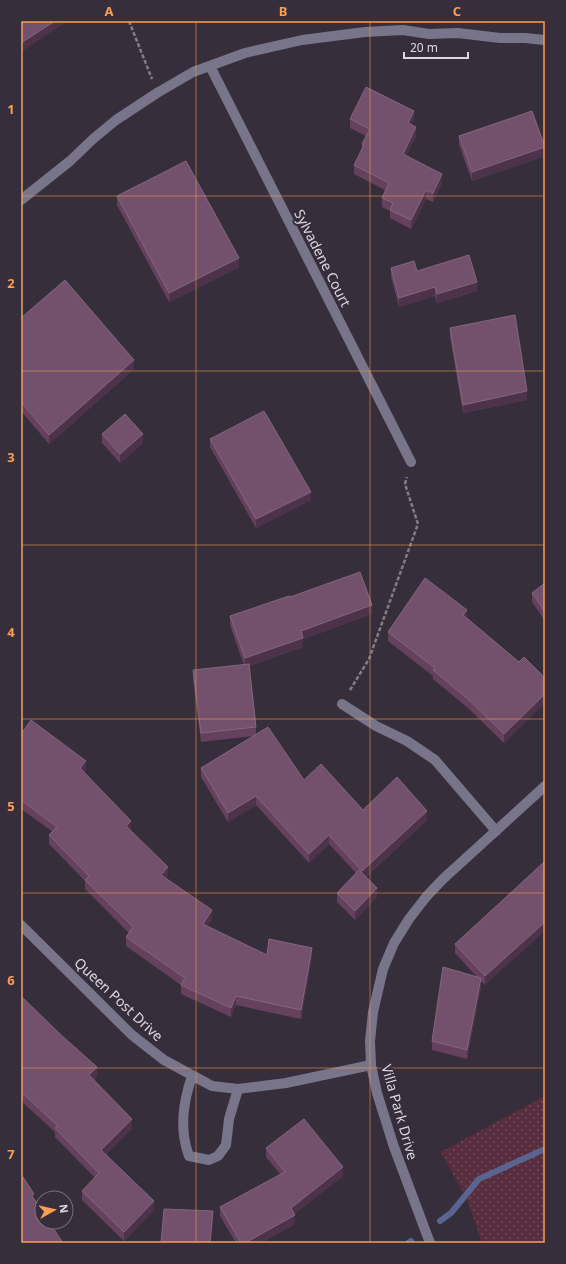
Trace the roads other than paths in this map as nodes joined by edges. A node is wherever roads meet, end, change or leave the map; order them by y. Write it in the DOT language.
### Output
graph roads {
  1 [pos="545,40"];
  2 [pos="209,67"];
  3 [pos="21,200"];
  4 [pos="411,462"];
  5 [pos="342,704"];
  6 [pos="545,786"];
  7 [pos="496,831"];
  8 [pos="21,925"];
  9 [pos="371,1065"];
  10 [pos="192,1076"];
  11 [pos="238,1089"];
  12 [pos="430,1243"];
  1 -- 2 [label="street"];
  2 -- 3 [label="street"];
  2 -- 4 [label="street, Sylvadene Court"];
  5 -- 7 [label="street"];
  6 -- 7 [label="street, Villa Park Drive"];
  7 -- 9 [label="street, Villa Park Drive"];
  8 -- 10 [label="street, Queen Post Drive"];
  9 -- 11 [label="street, Queen Post Drive"];
  9 -- 12 [label="street, Villa Park Drive"];
  10 -- 11 [label="street, Queen Post Drive"];
  10 -- 11 [label="street"];
}
